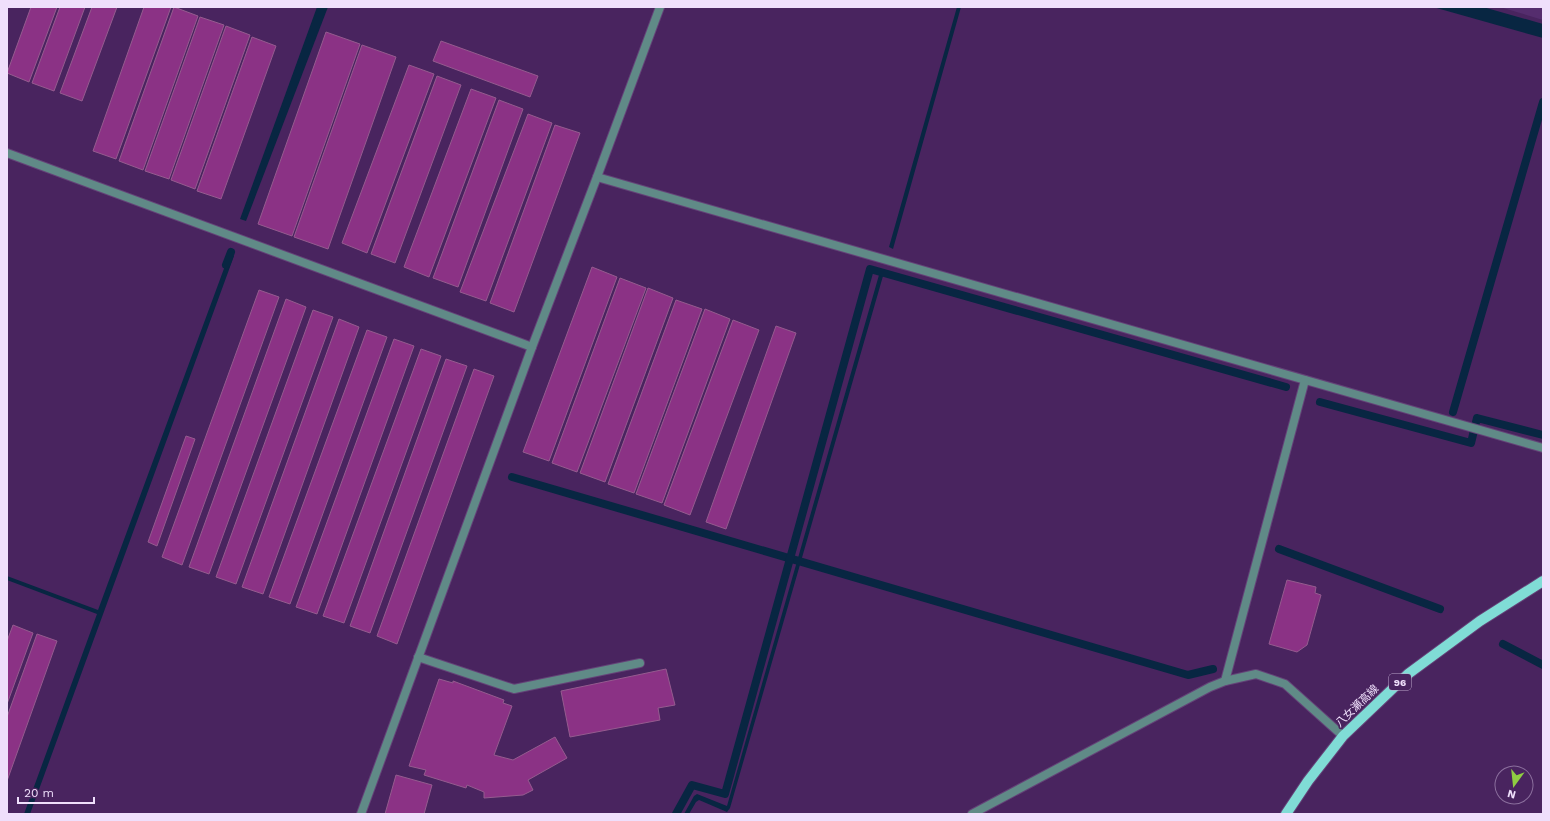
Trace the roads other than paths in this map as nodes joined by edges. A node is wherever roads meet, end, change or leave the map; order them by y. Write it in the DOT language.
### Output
graph roads {
  1 [pos="660,7"];
  2 [pos="7,153"];
  3 [pos="597,177"];
  4 [pos="532,347"];
  5 [pos="1305,380"];
  6 [pos="1543,448"];
  7 [pos="1543,581"];
  8 [pos="418,657"];
  9 [pos="640,663"];
  10 [pos="1225,681"];
  11 [pos="1343,736"];
  12 [pos="361,814"];
  13 [pos="972,814"];
  14 [pos="1286,814"];
  1 -- 3 [label="street"];
  2 -- 4 [label="street"];
  3 -- 4 [label="street"];
  3 -- 5 [label="street"];
  4 -- 8 [label="street"];
  5 -- 6 [label="street"];
  5 -- 10 [label="street"];
  7 -- 11 [label="main road, 八女瀬高線 / 96"];
  8 -- 9 [label="street"];
  8 -- 12 [label="street"];
  10 -- 11 [label="street"];
  10 -- 13 [label="street"];
  11 -- 14 [label="main road, 八女瀬高線 / 96"];
}
